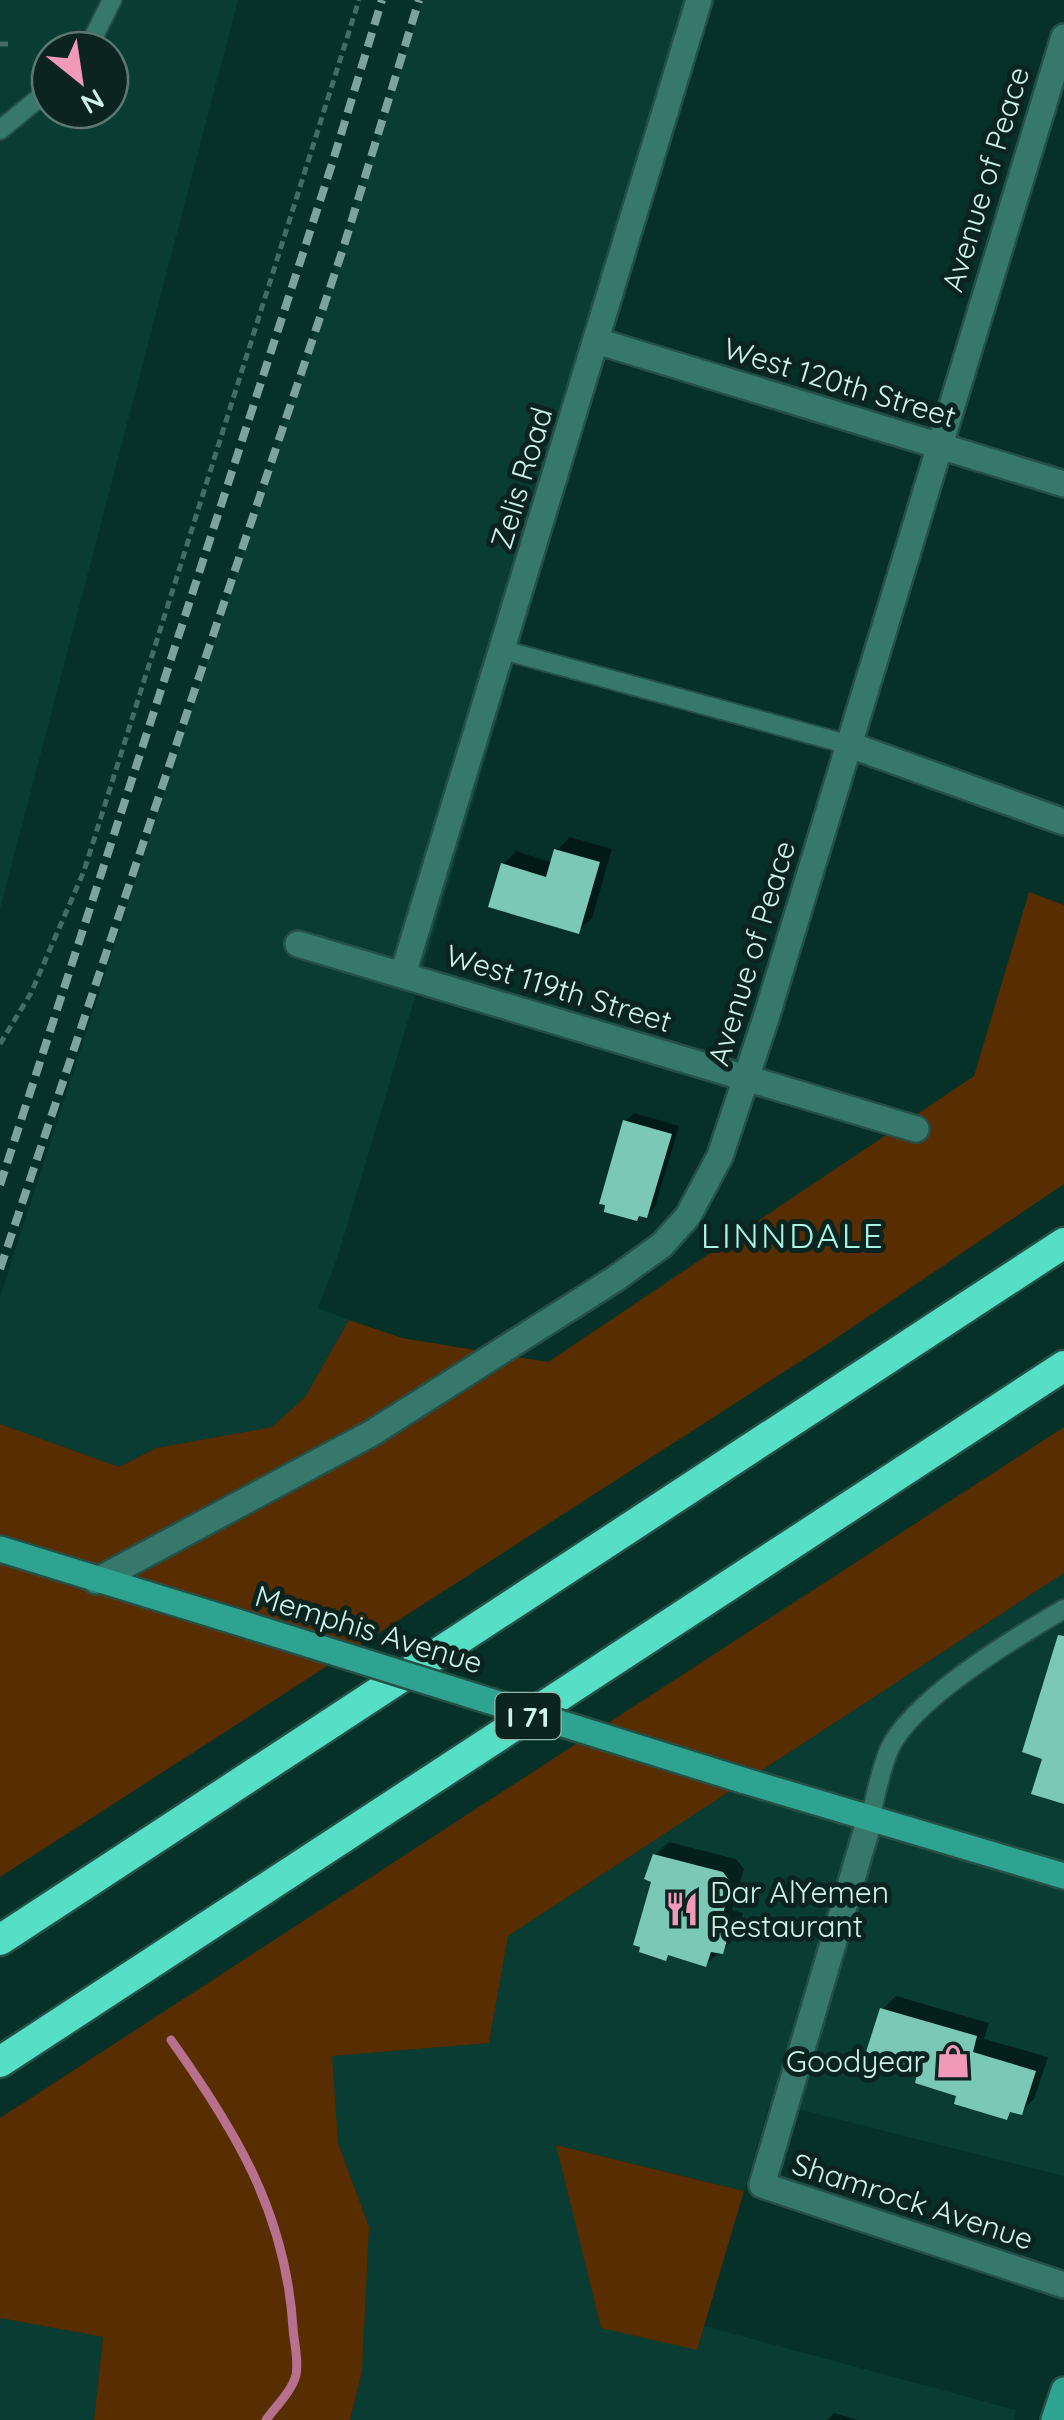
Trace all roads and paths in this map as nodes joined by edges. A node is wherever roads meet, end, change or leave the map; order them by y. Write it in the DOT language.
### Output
graph roads {
  1 [pos="112,0"];
  2 [pos="359,0"];
  3 [pos="699,0"];
  4 [pos="97,30"];
  5 [pos="1064,37"];
  6 [pos="0,44"];
  7 [pos="9,44"];
  8 [pos="30,105"];
  9 [pos="0,130"];
  10 [pos="597,341"];
  11 [pos="940,447"];
  12 [pos="1064,484"];
  13 [pos="503,650"];
  14 [pos="850,745"];
  15 [pos="1064,822"];
  16 [pos="298,944"];
  17 [pos="403,974"];
  18 [pos="0,1044"];
  19 [pos="746,1080"];
  20 [pos="916,1129"];
  21 [pos="1064,1241"];
  22 [pos="1062,1368"];
  23 [pos="0,1549"];
  24 [pos="96,1581"];
  25 [pos="1064,1608"];
  26 [pos="870,1818"];
  27 [pos="1064,1876"];
  28 [pos="0,1940"];
  29 [pos="0,2062"];
  30 [pos="1064,2286"];
  31 [pos="1064,2390"];
  32 [pos="1054,2420"];
  1 -- 4 [label="lane"];
  2 -- 18 [label="path"];
  3 -- 10 [label="street, Zelis Road"];
  5 -- 11 [label="street, Avenue of Peace"];
  6 -- 7 [label="path"];
  8 -- 9 [label="lane"];
  10 -- 11 [label="street, West 120th Street"];
  10 -- 13 [label="street, Zelis Road"];
  11 -- 12 [label="street, West 120th Street"];
  11 -- 14 [label="street, Avenue of Peace"];
  13 -- 14 [label="lane"];
  13 -- 17 [label="street, Zelis Road"];
  14 -- 15 [label="street"];
  14 -- 19 [label="street, Avenue of Peace"];
  16 -- 17 [label="street, West 119th Street"];
  17 -- 19 [label="street, West 119th Street"];
  19 -- 20 [label="street, West 119th Street"];
  19 -- 24 [label="street, Avenue of Peace"];
  21 -- 28 [label="highway"];
  22 -- 29 [label="highway, I 71"];
  23 -- 24 [label="main road, Memphis Avenue"];
  24 -- 26 [label="main road, Memphis Avenue, bridge"];
  25 -- 26 [label="lane"];
  26 -- 27 [label="main road, Memphis Avenue"];
  26 -- 30 [label="street, Shamrock Avenue"];
  31 -- 32 [label="main road"];
}
